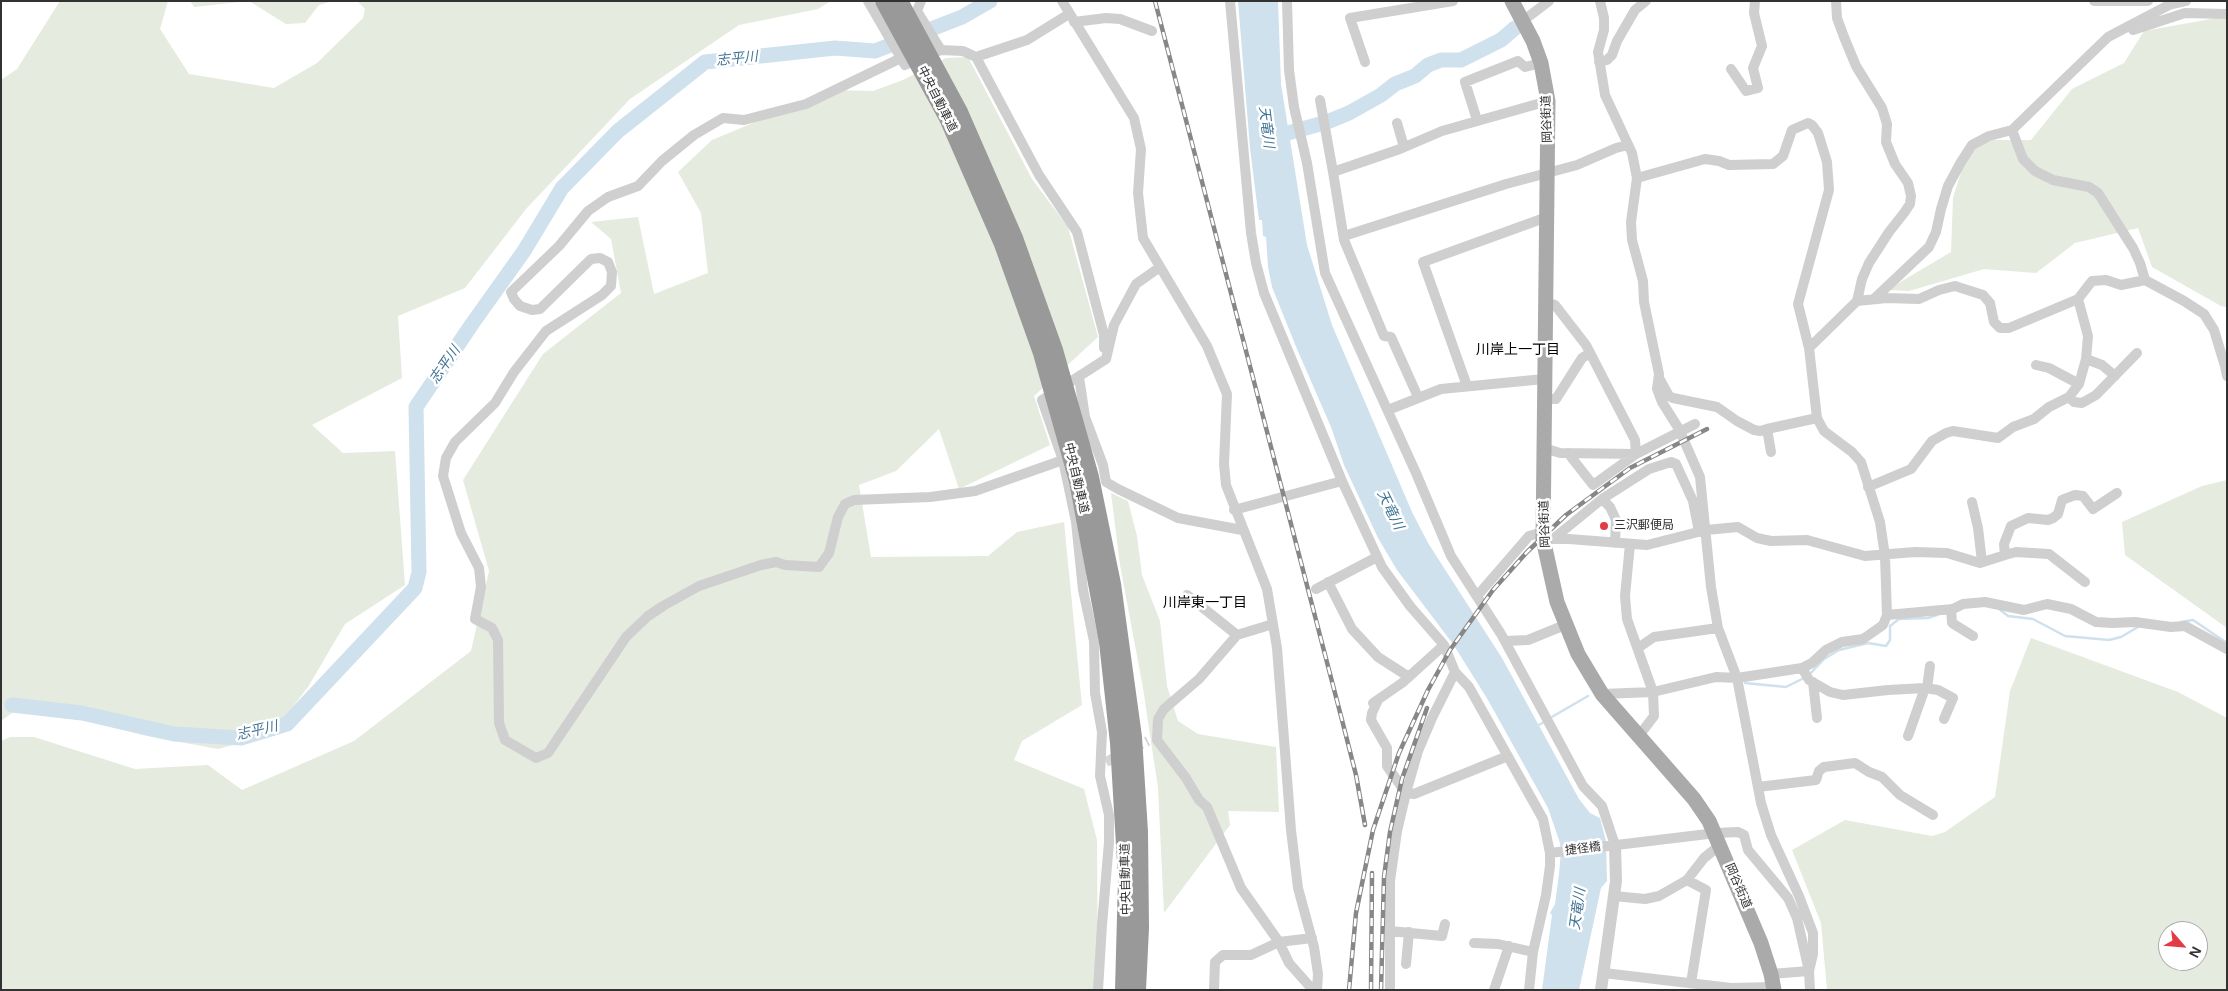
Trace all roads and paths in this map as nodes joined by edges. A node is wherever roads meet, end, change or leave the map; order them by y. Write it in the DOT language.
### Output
graph roads {
  1 [pos="868,1"];
  2 [pos="1062,1"];
  3 [pos="1230,1"];
  4 [pos="1287,1"];
  5 [pos="1453,1"];
  6 [pos="1512,1"];
  7 [pos="1549,1"];
  8 [pos="1600,1"];
  9 [pos="1646,1"];
  10 [pos="1755,1"];
  11 [pos="1836,1"];
  12 [pos="2094,1"];
  13 [pos="2148,1"];
  14 [pos="2186,1"];
  15 [pos="902,5"];
  16 [pos="2227,14"];
  17 [pos="1072,18"];
  18 [pos="1524,20"];
  19 [pos="885,29"];
  20 [pos="1152,31"];
  21 [pos="2108,37"];
  22 [pos="976,57"];
  23 [pos="900,58"];
  24 [pos="932,58"];
  25 [pos="1365,62"];
  26 [pos="1599,62"];
  27 [pos="1541,63"];
  28 [pos="1731,70"];
  29 [pos="1320,100"];
  30 [pos="1548,101"];
  31 [pos="1477,120"];
  32 [pos="1397,123"];
  33 [pos="2012,130"];
  34 [pos="1628,145"];
  35 [pos="1404,147"];
  36 [pos="1333,172"];
  37 [pos="1547,173"];
  38 [pos="1637,178"];
  39 [pos="1547,217"];
  40 [pos="1344,236"];
  41 [pos="1160,267"];
  42 [pos="2145,280"];
  43 [pos="1874,299"];
  44 [pos="2078,299"];
  45 [pos="1857,301"];
  46 [pos="1545,303"];
  47 [pos="1809,348"];
  48 [pos="1590,353"];
  49 [pos="2137,353"];
  50 [pos="2086,360"];
  51 [pos="1099,364"];
  52 [pos="2036,365"];
  53 [pos="2227,372"];
  54 [pos="1079,376"];
  55 [pos="2115,376"];
  56 [pos="2227,376"];
  57 [pos="1659,378"];
  58 [pos="1544,379"];
  59 [pos="2080,384"];
  60 [pos="1467,386"];
  61 [pos="1418,397"];
  62 [pos="2069,397"];
  63 [pos="1545,399"];
  64 [pos="1388,410"];
  65 [pos="1817,418"];
  66 [pos="1695,424"];
  67 [pos="1767,429"];
  68 [pos="1544,448"];
  69 [pos="1771,452"];
  70 [pos="1568,453"];
  71 [pos="1636,454"];
  72 [pos="1063,460"];
  73 [pos="1342,481"];
  74 [pos="1868,486"];
  75 [pos="2117,494"];
  76 [pos="1602,499"];
  77 [pos="1972,502"];
  78 [pos="1234,510"];
  79 [pos="1242,530"];
  80 [pos="1702,531"];
  81 [pos="1546,537"];
  82 [pos="1615,543"];
  83 [pos="1630,544"];
  84 [pos="2005,555"];
  85 [pos="1885,556"];
  86 [pos="1378,557"];
  87 [pos="1982,562"];
  88 [pos="1328,582"];
  89 [pos="2085,582"];
  90 [pos="1106,585"];
  91 [pos="1316,589"];
  92 [pos="1187,595"];
  93 [pos="1478,595"];
  94 [pos="1951,609"];
  95 [pos="1887,615"];
  96 [pos="1273,624"];
  97 [pos="1565,625"];
  98 [pos="1718,628"];
  99 [pos="1237,635"];
  100 [pos="1973,636"];
  101 [pos="1505,641"];
  102 [pos="1444,645"];
  103 [pos="1638,648"];
  104 [pos="2227,649"];
  105 [pos="1930,666"];
  106 [pos="1802,668"];
  107 [pos="1455,672"];
  108 [pos="1409,677"];
  109 [pos="1737,678"];
  110 [pos="1126,682"];
  111 [pos="1813,682"];
  112 [pos="1926,688"];
  113 [pos="1653,692"];
  114 [pos="1602,694"];
  115 [pos="1817,718"];
  116 [pos="1944,719"];
  117 [pos="1908,736"];
  118 [pos="1638,737"];
  119 [pos="1508,756"];
  120 [pos="1758,787"];
  121 [pos="1406,793"];
  122 [pos="1124,802"];
  123 [pos="1933,815"];
  124 [pos="1718,839"];
  125 [pos="1612,846"];
  126 [pos="1553,852"];
  127 [pos="1687,880"];
  128 [pos="1614,896"];
  129 [pos="1445,924"];
  130 [pos="1390,931"];
  131 [pos="1409,932"];
  132 [pos="1312,938"];
  133 [pos="1279,942"];
  134 [pos="1474,943"];
  135 [pos="1509,946"];
  136 [pos="1532,952"];
  137 [pos="1406,964"];
  138 [pos="1808,971"];
  139 [pos="1604,973"];
  140 [pos="1648,978"];
  141 [pos="1691,983"];
  142 [pos="1773,983"];
  143 [pos="1098,990"];
  144 [pos="1116,990"];
  145 [pos="1124,990"];
  146 [pos="1138,990"];
  147 [pos="1144,990"];
  148 [pos="1214,990"];
  149 [pos="1313,990"];
  150 [pos="1317,990"];
  151 [pos="1390,990"];
  152 [pos="1494,990"];
  153 [pos="1528,990"];
  154 [pos="1601,990"];
  155 [pos="1646,990"];
  156 [pos="1810,990"];
  1 -- 19 [label="street"];
  2 -- 17 [label="street"];
  3 -- 73 [label="street"];
  4 -- 64 [label="street"];
  5 -- 25 [label="street"];
  6 -- 18 [label="main road, 岡谷街道"];
  7 -- 18 [label="street"];
  8 -- 26 [label="street"];
  9 -- 26 [label="street"];
  10 -- 28 [label="street"];
  11 -- 45 [label="street"];
  12 -- 13 [label="street"];
  14 -- 21 [label="street"];
  15 -- 19 [label="street"];
  15 -- 24 [label="highway, 中央自動車道"];
  16 -- 21 [label="street"];
  17 -- 20 [label="street"];
  17 -- 22 [label="street"];
  17 -- 41 [label="street"];
  18 -- 27 [label="main road, 岡谷街道"];
  19 -- 23 [label="street"];
  21 -- 33 [label="street"];
  22 -- 24 [label="street"];
  22 -- 51 [label="street"];
  23 -- 24 [label="street"];
  23 -- 72 [label="street"];
  24 -- 90 [label="highway, 中央自動車道"];
  26 -- 34 [label="street"];
  27 -- 30 [label="main road, 岡谷街道"];
  27 -- 31 [label="street"];
  29 -- 36 [label="street"];
  30 -- 31 [label="street"];
  30 -- 37 [label="main road, 岡谷街道"];
  31 -- 35 [label="street"];
  32 -- 35 [label="street"];
  33 -- 42 [label="street"];
  33 -- 43 [label="street"];
  34 -- 37 [label="street"];
  34 -- 38 [label="street"];
  35 -- 36 [label="street"];
  36 -- 40 [label="street"];
  37 -- 39 [label="main road, 岡谷街道"];
  37 -- 40 [label="street"];
  38 -- 47 [label="street"];
  38 -- 57 [label="street"];
  39 -- 46 [label="main road, 岡谷街道"];
  39 -- 60 [label="street"];
  40 -- 61 [label="street"];
  41 -- 51 [label="street"];
  41 -- 78 [label="street"];
  42 -- 44 [label="street"];
  42 -- 53 [label="street"];
  43 -- 44 [label="street"];
  43 -- 45 [label="street"];
  44 -- 50 [label="street"];
  45 -- 47 [label="street"];
  46 -- 48 [label="street"];
  46 -- 58 [label="main road, 岡谷街道"];
  47 -- 65 [label="street"];
  48 -- 63 [label="street"];
  48 -- 71 [label="street"];
  49 -- 55 [label="street"];
  50 -- 55 [label="street"];
  50 -- 59 [label="street"];
  51 -- 54 [label="street"];
  52 -- 59 [label="street"];
  53 -- 56 [label="street"];
  54 -- 72 [label="street"];
  54 -- 79 [label="street"];
  55 -- 62 [label="street"];
  57 -- 67 [label="street"];
  57 -- 80 [label="street"];
  58 -- 60 [label="street"];
  58 -- 63 [label="main road, 岡谷街道"];
  59 -- 62 [label="street"];
  60 -- 61 [label="street"];
  61 -- 64 [label="street"];
  62 -- 74 [label="street"];
  63 -- 68 [label="main road, 岡谷街道"];
  64 -- 93 [label="street"];
  65 -- 67 [label="street"];
  65 -- 74 [label="street"];
  66 -- 71 [label="street"];
  67 -- 69 [label="street"];
  68 -- 70 [label="street"];
  68 -- 81 [label="main road, 岡谷街道"];
  70 -- 71 [label="street"];
  70 -- 71 [label="street"];
  72 -- 143 [label="street"];
  73 -- 78 [label="street"];
  73 -- 86 [label="street"];
  74 -- 85 [label="street"];
  75 -- 84 [label="street"];
  76 -- 80 [label="street"];
  76 -- 81 [label="street"];
  76 -- 82 [label="street"];
  77 -- 87 [label="street"];
  78 -- 79 [label="street"];
  79 -- 96 [label="street"];
  80 -- 83 [label="street"];
  80 -- 85 [label="street"];
  80 -- 98 [label="street"];
  81 -- 82 [label="street"];
  81 -- 93 [label="street"];
  81 -- 97 [label="main road, 岡谷街道"];
  82 -- 83 [label="street"];
  83 -- 103 [label="street"];
  84 -- 87 [label="street"];
  84 -- 89 [label="street"];
  85 -- 87 [label="street"];
  85 -- 95 [label="street"];
  86 -- 88 [label="street"];
  86 -- 102 [label="street"];
  88 -- 91 [label="street"];
  88 -- 108 [label="street"];
  90 -- 110 [label="highway, 中央自動車道"];
  90 -- 122 [label="highway, 中央自動車道"];
  92 -- 99 [label="street"];
  93 -- 101 [label="street"];
  94 -- 95 [label="street"];
  94 -- 100 [label="street"];
  94 -- 104 [label="street"];
  95 -- 106 [label="street"];
  96 -- 99 [label="street"];
  96 -- 132 [label="street"];
  97 -- 101 [label="street"];
  97 -- 114 [label="main road, 岡谷街道"];
  98 -- 103 [label="street"];
  98 -- 109 [label="street"];
  99 -- 133 [label="street"];
  101 -- 125 [label="street"];
  102 -- 107 [label="street"];
  102 -- 108 [label="street"];
  103 -- 113 [label="street"];
  105 -- 112 [label="street"];
  106 -- 109 [label="street"];
  106 -- 111 [label="street"];
  107 -- 119 [label="street"];
  107 -- 121 [label="street"];
  108 -- 121 [label="street"];
  109 -- 113 [label="street"];
  109 -- 120 [label="street"];
  110 -- 146 [label="highway, 中央自動車道"];
  110 -- 147 [label="highway"];
  111 -- 112 [label="street"];
  111 -- 115 [label="street"];
  112 -- 116 [label="street"];
  112 -- 117 [label="street"];
  113 -- 114 [label="street"];
  113 -- 118 [label="street"];
  114 -- 118 [label="main road, 岡谷街道"];
  118 -- 124 [label="main road, 岡谷街道"];
  119 -- 121 [label="street"];
  119 -- 126 [label="street"];
  120 -- 123 [label="street"];
  120 -- 138 [label="street"];
  121 -- 130 [label="street"];
  122 -- 144 [label="highway"];
  122 -- 145 [label="highway, 中央自動車道"];
  124 -- 125 [label="street, 捷径橋"];
  124 -- 127 [label="street"];
  124 -- 138 [label="street, 捷径橋"];
  124 -- 142 [label="main road, 岡谷街道"];
  125 -- 126 [label="street, 捷径橋"];
  125 -- 128 [label="street"];
  126 -- 136 [label="street"];
  127 -- 128 [label="street"];
  127 -- 141 [label="street"];
  128 -- 139 [label="street"];
  129 -- 131 [label="street"];
  130 -- 131 [label="street"];
  130 -- 151 [label="street"];
  131 -- 137 [label="street"];
  132 -- 133 [label="street"];
  132 -- 150 [label="street"];
  133 -- 148 [label="street"];
  133 -- 149 [label="street"];
  134 -- 135 [label="street"];
  135 -- 136 [label="street"];
  135 -- 152 [label="street"];
  136 -- 153 [label="street"];
  138 -- 142 [label="street"];
  138 -- 156 [label="street"];
  139 -- 140 [label="street"];
  139 -- 154 [label="street"];
  140 -- 141 [label="street"];
  140 -- 155 [label="street"];
  141 -- 142 [label="street"];
}
